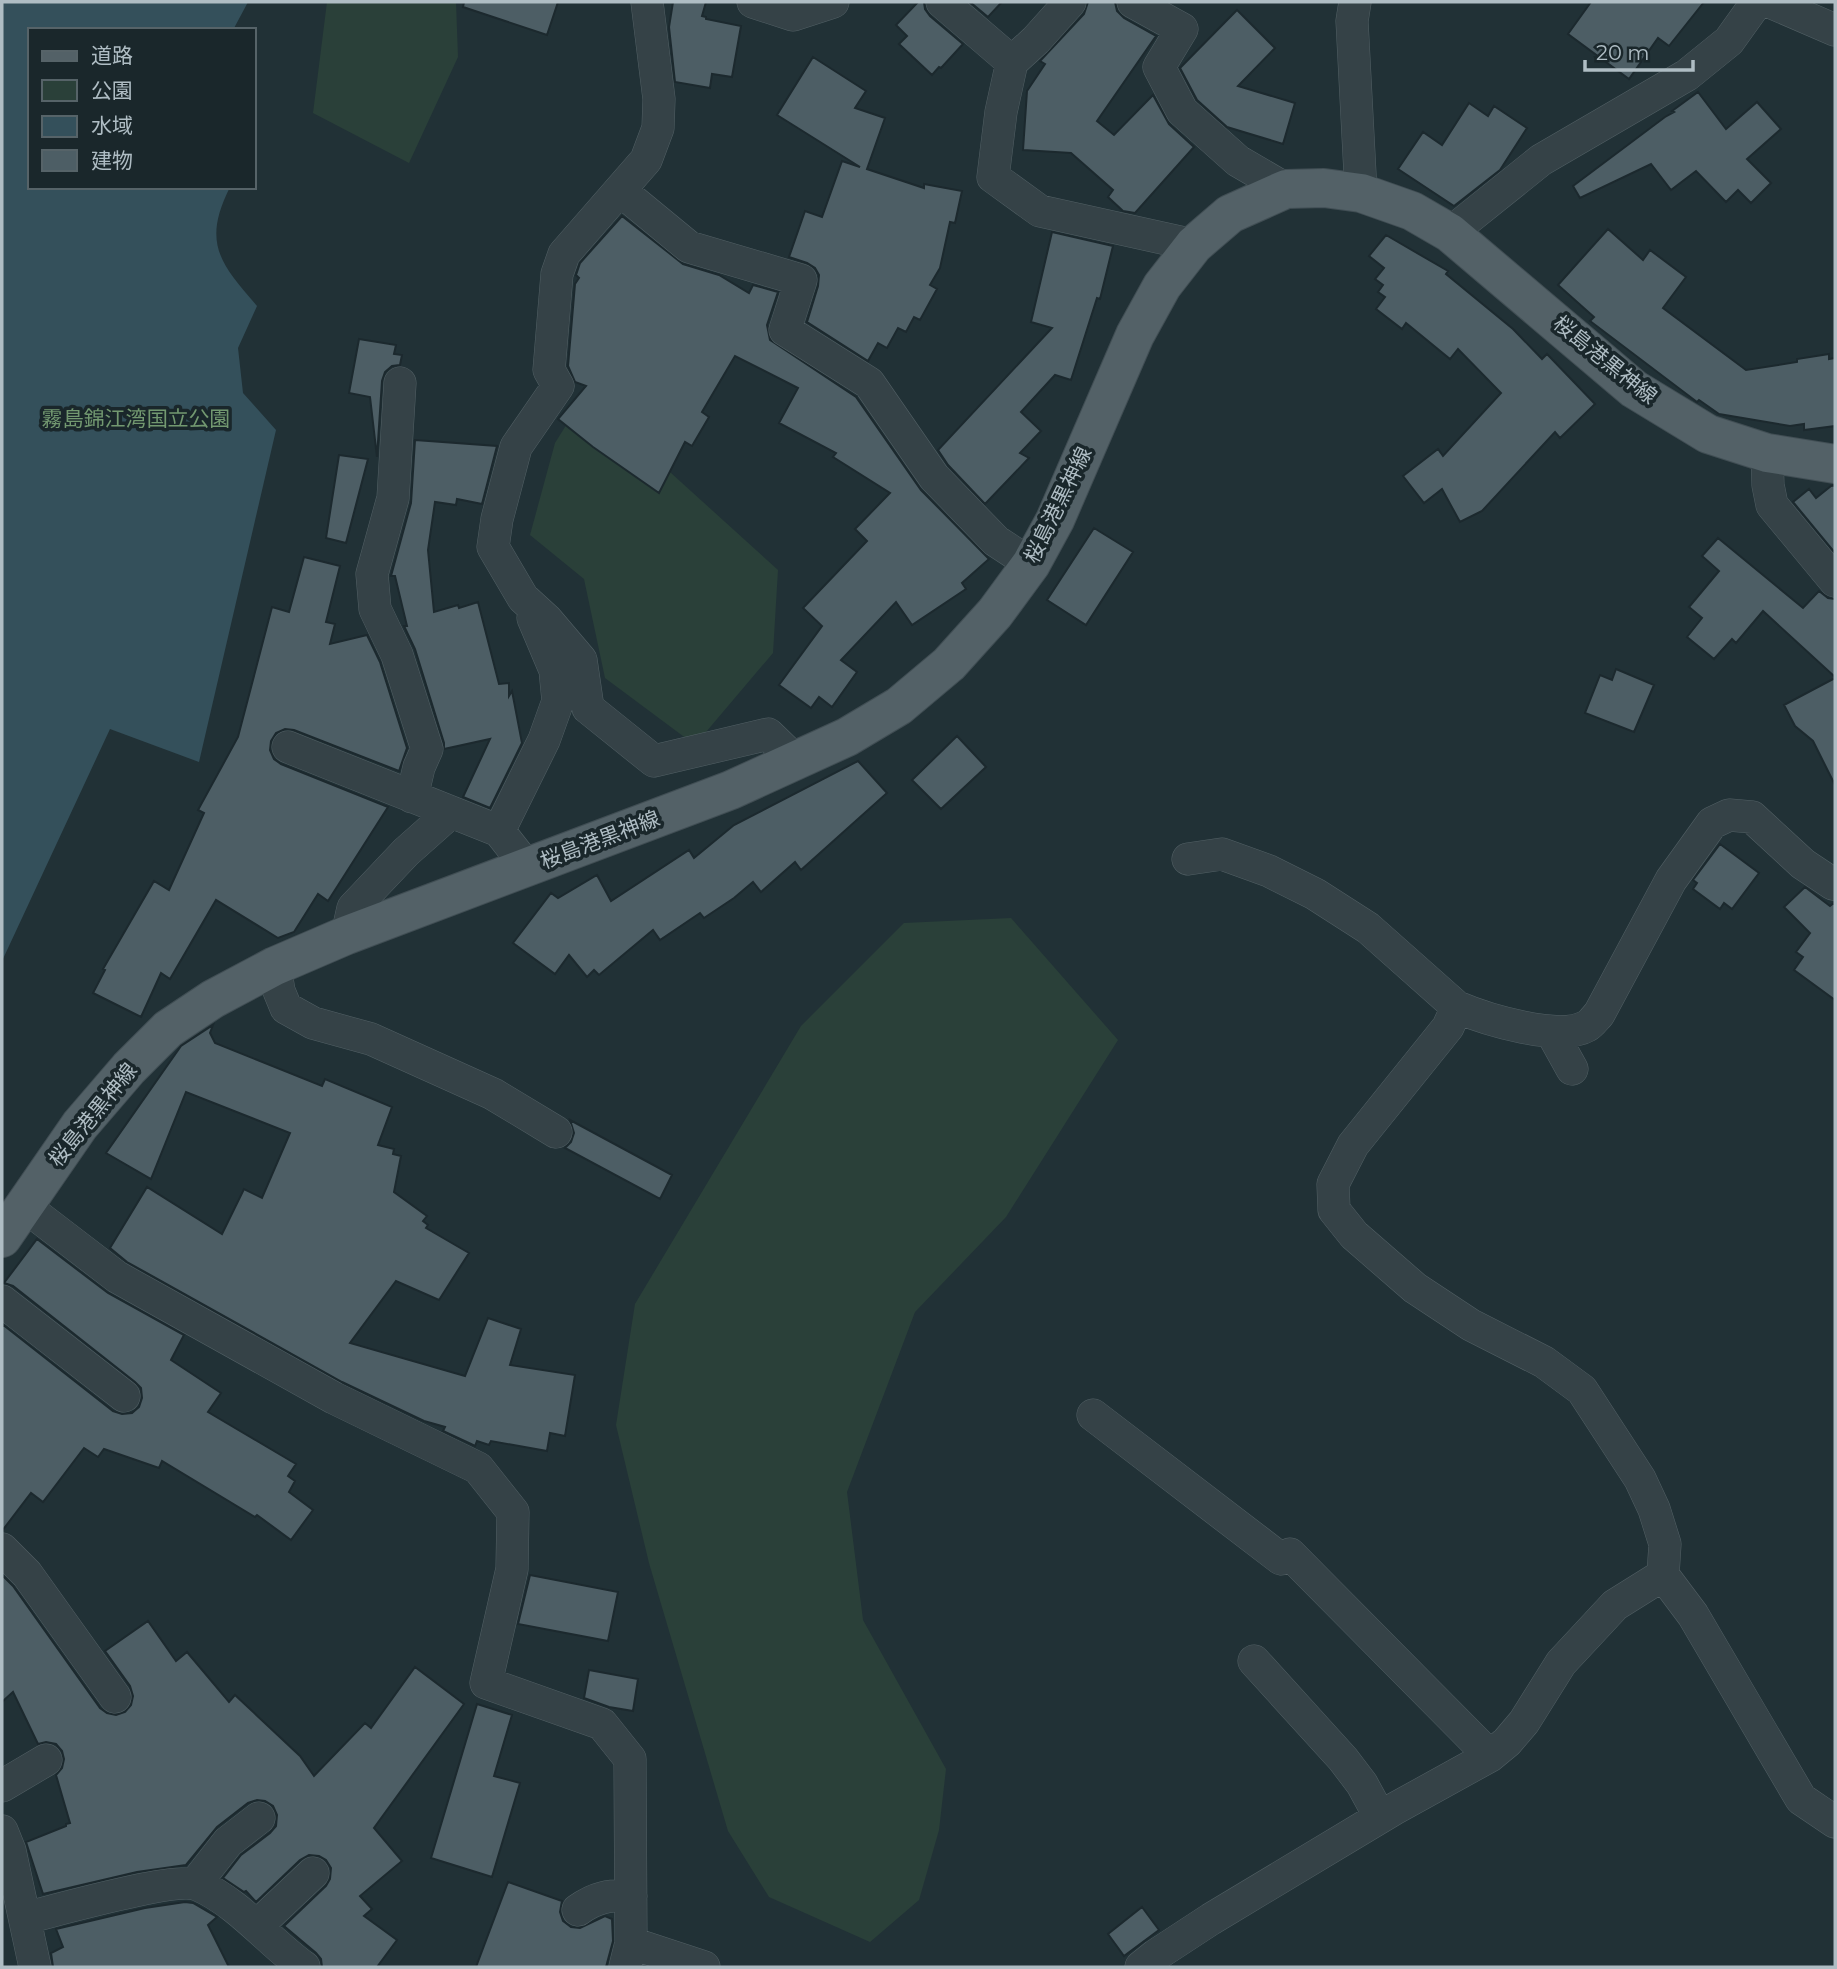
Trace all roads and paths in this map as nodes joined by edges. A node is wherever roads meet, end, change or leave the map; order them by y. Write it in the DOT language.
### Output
graph roads {
  1 [pos="647,2"];
  2 [pos="753,2"];
  3 [pos="833,2"];
  4 [pos="942,2"];
  5 [pos="1070,2"];
  6 [pos="1133,2"];
  7 [pos="1355,2"];
  8 [pos="1757,2"];
  9 [pos="1770,2"];
  10 [pos="1835,30"];
  11 [pos="1012,62"];
  12 [pos="1286,189"];
  13 [pos="621,191"];
  14 [pos="1361,194"];
  15 [pos="1450,233"];
  16 [pos="1194,245"];
  17 [pos="400,383"];
  18 [pos="1767,453"];
  19 [pos="1835,464"];
  20 [pos="1031,564"];
  21 [pos="1835,581"];
  22 [pos="529,594"];
  23 [pos="288,747"];
  24 [pos="796,761"];
  25 [pos="412,797"];
  26 [pos="451,812"];
  27 [pos="499,831"];
  28 [pos="1188,859"];
  29 [pos="528,868"];
  30 [pos="1835,883"];
  31 [pos="347,935"];
  32 [pos="275,966"];
  33 [pos="1457,1007"];
  34 [pos="1552,1033"];
  35 [pos="1572,1069"];
  36 [pos="556,1132"];
  37 [pos="23,1205"];
  38 [pos="2,1238"];
  39 [pos="2,1301"];
  40 [pos="124,1396"];
  41 [pos="1093,1415"];
  42 [pos="2,1549"];
  43 [pos="1662,1575"];
  44 [pos="1254,1661"];
  45 [pos="114,1697"];
  46 [pos="1490,1756"];
  47 [pos="46,1760"];
  48 [pos="2,1786"];
  49 [pos="1380,1817"];
  50 [pos="259,1818"];
  51 [pos="1835,1822"];
  52 [pos="2,1831"];
  53 [pos="313,1873"];
  54 [pos="195,1884"];
  55 [pos="631,1896"];
  56 [pos="578,1910"];
  57 [pos="25,1918"];
  58 [pos="257,1926"];
  59 [pos="628,1955"];
  60 [pos="35,1967"];
  61 [pos="303,1967"];
  62 [pos="704,1967"];
  63 [pos="1141,1967"];
  1 -- 13 [label="street"];
  2 -- 3 [label="street"];
  4 -- 11 [label="street"];
  5 -- 11 [label="street"];
  6 -- 12 [label="street"];
  7 -- 14 [label="street"];
  8 -- 15 [label="street"];
  9 -- 10 [label="street"];
  11 -- 16 [label="street"];
  12 -- 14 [label="main road, 桜島港黒神線"];
  12 -- 16 [label="main road, 桜島港黒神線"];
  13 -- 20 [label="street"];
  13 -- 22 [label="street"];
  14 -- 15 [label="main road, 桜島港黒神線"];
  15 -- 18 [label="main road, 桜島港黒神線"];
  16 -- 20 [label="main road, 桜島港黒神線"];
  17 -- 25 [label="street"];
  18 -- 19 [label="main road, 桜島港黒神線"];
  18 -- 21 [label="street"];
  20 -- 24 [label="main road, 桜島港黒神線"];
  22 -- 24 [label="street"];
  22 -- 27 [label="street"];
  23 -- 25 [label="street"];
  24 -- 29 [label="main road, 桜島港黒神線"];
  25 -- 26 [label="street"];
  26 -- 27 [label="street"];
  26 -- 31 [label="street"];
  27 -- 29 [label="street"];
  28 -- 33 [label="street"];
  29 -- 31 [label="main road, 桜島港黒神線"];
  30 -- 34 [label="street"];
  31 -- 32 [label="main road, 桜島港黒神線"];
  32 -- 36 [label="street"];
  32 -- 37 [label="main road, 桜島港黒神線"];
  33 -- 34 [label="street"];
  33 -- 43 [label="street"];
  34 -- 35 [label="street"];
  37 -- 38 [label="main road, 桜島港黒神線"];
  37 -- 55 [label="street"];
  39 -- 40 [label="street"];
  41 -- 46 [label="street"];
  42 -- 45 [label="street"];
  43 -- 46 [label="street"];
  43 -- 51 [label="street"];
  44 -- 49 [label="street"];
  46 -- 49 [label="street"];
  47 -- 48 [label="street"];
  49 -- 63 [label="street"];
  50 -- 54 [label="street"];
  52 -- 57 [label="street"];
  53 -- 58 [label="street"];
  54 -- 57 [label="street"];
  54 -- 58 [label="street"];
  55 -- 56 [label="street"];
  55 -- 59 [label="street"];
  57 -- 60 [label="street"];
  58 -- 61 [label="street"];
  59 -- 62 [label="street"];
}
